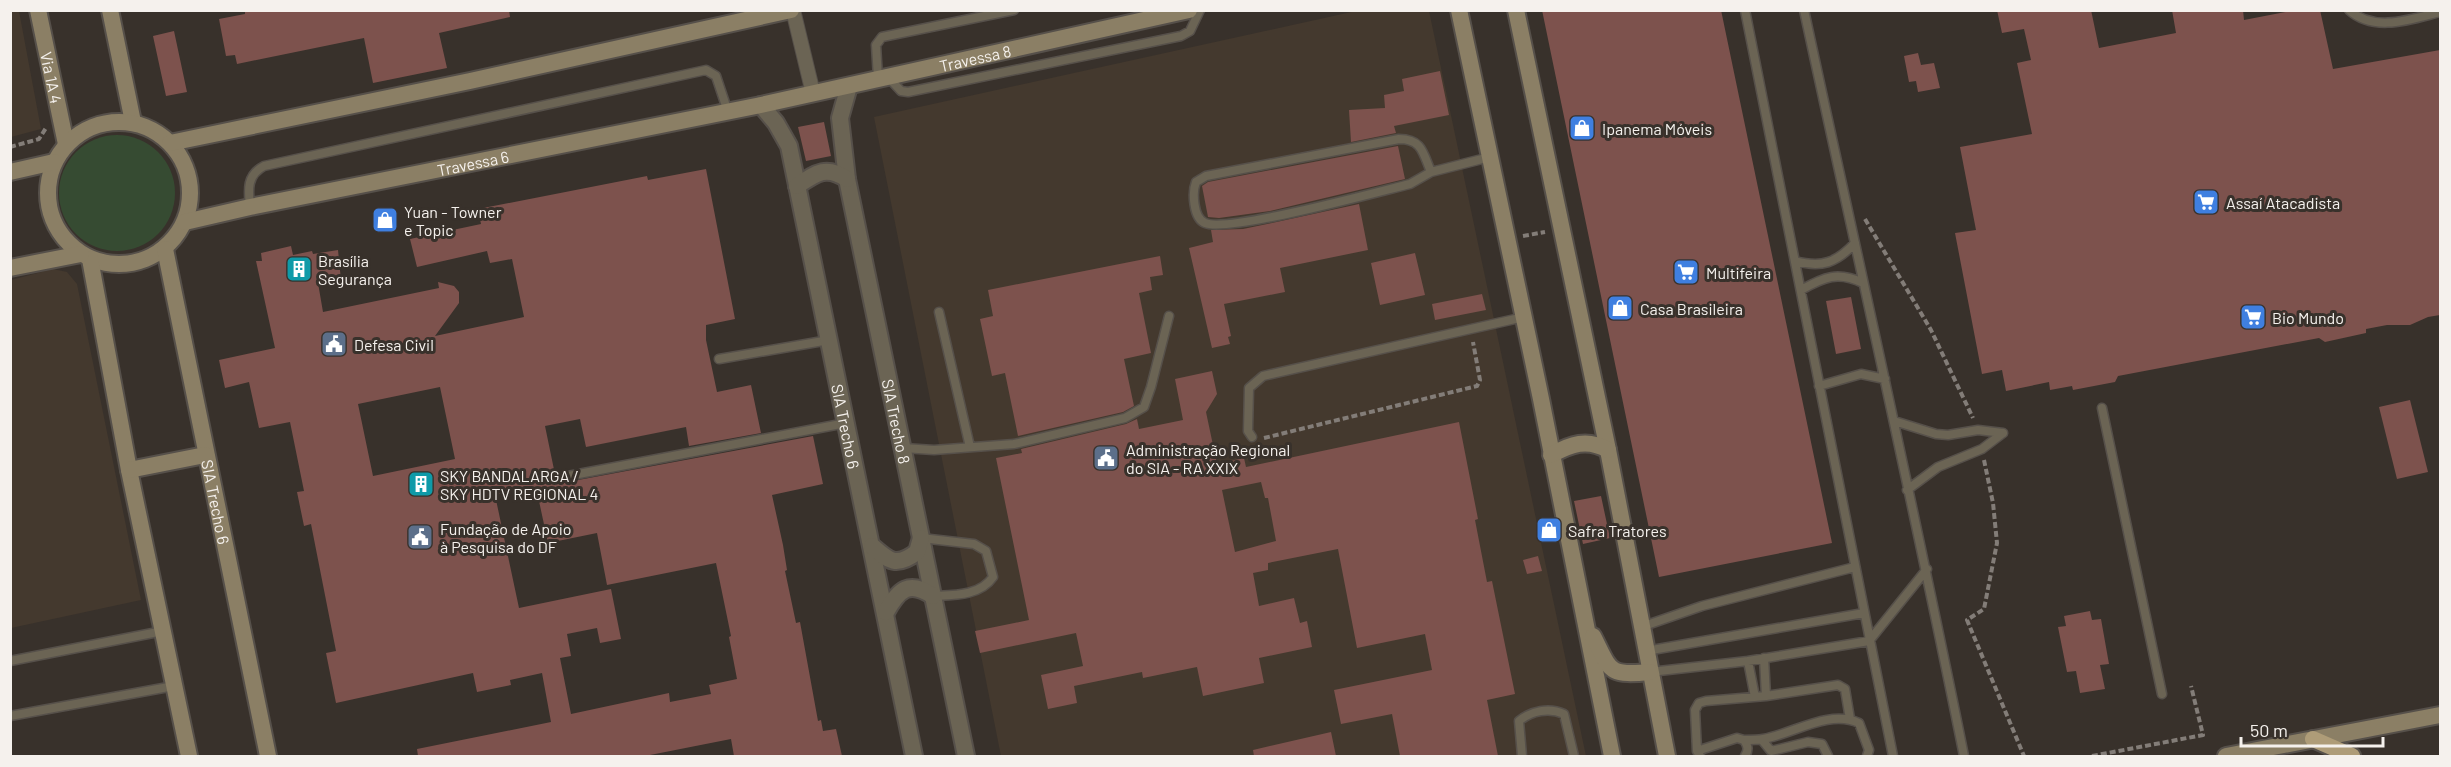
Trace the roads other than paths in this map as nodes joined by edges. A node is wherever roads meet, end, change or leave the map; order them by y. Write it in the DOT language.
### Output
graph roads {
  1 [pos="38,10"];
  2 [pos="110,10"];
  3 [pos="792,10"];
  4 [pos="1014,10"];
  5 [pos="1189,10"];
  6 [pos="1200,10"];
  7 [pos="1460,10"];
  8 [pos="1516,10"];
  9 [pos="1745,10"];
  10 [pos="1804,10"];
  11 [pos="2349,10"];
  12 [pos="2440,12"];
  13 [pos="733,17"];
  14 [pos="883,77"];
  15 [pos="849,86"];
  16 [pos="813,93"];
  17 [pos="760,105"];
  18 [pos="728,112"];
  19 [pos="133,122"];
  20 [pos="170,142"];
  21 [pos="66,144"];
  22 [pos="1490,157"];
  23 [pos="54,162"];
  24 [pos="10,172"];
  25 [pos="1431,172"];
  26 [pos="847,179"];
  27 [pos="797,186"];
  28 [pos="250,207"];
  29 [pos="185,222"];
  30 [pos="1855,243"];
  31 [pos="165,249"];
  32 [pos="86,256"];
  33 [pos="1795,261"];
  34 [pos="10,268"];
  35 [pos="1863,283"];
  36 [pos="1801,290"];
  37 [pos="939,312"];
  38 [pos="1169,316"];
  39 [pos="1524,317"];
  40 [pos="829,340"];
  41 [pos="719,359"];
  42 [pos="1885,380"];
  43 [pos="1819,386"];
  44 [pos="2102,408"];
  45 [pos="1894,421"];
  46 [pos="847,423"];
  47 [pos="1252,436"];
  48 [pos="970,447"];
  49 [pos="903,448"];
  50 [pos="1608,450"];
  51 [pos="205,455"];
  52 [pos="1551,455"];
  53 [pos="129,470"];
  54 [pos="568,476"];
  55 [pos="1907,490"];
  56 [pos="921,538"];
  57 [pos="872,546"];
  58 [pos="1855,567"];
  59 [pos="1927,569"];
  60 [pos="933,596"];
  61 [pos="886,612"];
  62 [pos="1582,613"];
  63 [pos="1864,613"];
  64 [pos="1641,627"];
  65 [pos="163,631"];
  66 [pos="1869,641"];
  67 [pos="1646,651"];
  68 [pos="1764,658"];
  69 [pos="10,661"];
  70 [pos="1748,661"];
  71 [pos="1650,672"];
  72 [pos="174,686"];
  73 [pos="2162,694"];
  74 [pos="1766,696"];
  75 [pos="1755,697"];
  76 [pos="2440,715"];
  77 [pos="10,716"];
  78 [pos="1850,719"];
  79 [pos="2313,739"];
  80 [pos="1744,740"];
  81 [pos="1762,740"];
  82 [pos="1699,754"];
  83 [pos="189,756"];
  84 [pos="267,756"];
  85 [pos="914,756"];
  86 [pos="966,756"];
  87 [pos="1522,756"];
  88 [pos="1574,756"];
  89 [pos="1612,756"];
  90 [pos="1667,756"];
  91 [pos="1745,756"];
  92 [pos="1828,756"];
  93 [pos="1867,756"];
  94 [pos="1893,756"];
  95 [pos="1964,756"];
  96 [pos="2226,756"];
  97 [pos="2352,756"];
  1 -- 21 [label="main road, Via 1A 4"];
  2 -- 19 [label="main road"];
  3 -- 13 [label="main road"];
  3 -- 16 [label="street"];
  4 -- 14 [label="lane"];
  5 -- 14 [label="main road, Travessa 8"];
  6 -- 14 [label="lane"];
  7 -- 22 [label="main road"];
  8 -- 50 [label="main road"];
  9 -- 33 [label="lane"];
  10 -- 30 [label="lane"];
  11 -- 12 [label="lane"];
  13 -- 20 [label="main road"];
  14 -- 15 [label="main road, Travessa 8"];
  15 -- 16 [label="main road, Travessa 8"];
  15 -- 26 [label="street, SIA Trecho 8"];
  16 -- 17 [label="main road, Travessa 8"];
  17 -- 18 [label="main road, Travessa 6"];
  17 -- 27 [label="street, SIA Trecho 6"];
  18 -- 28 [label="main road, Travessa 6"];
  18 -- 28 [label="lane"];
  19 -- 20 [label="main road"];
  19 -- 21 [label="main road"];
  20 -- 29 [label="main road"];
  21 -- 23 [label="main road"];
  22 -- 25 [label="lane"];
  22 -- 39 [label="main road"];
  23 -- 24 [label="main road"];
  23 -- 32 [label="main road"];
  25 -- 25 [label="lane"];
  26 -- 27 [label="street"];
  26 -- 49 [label="street, SIA Trecho 8"];
  27 -- 40 [label="street, SIA Trecho 6"];
  28 -- 29 [label="main road, Travessa 6"];
  29 -- 31 [label="main road"];
  30 -- 33 [label="lane"];
  30 -- 35 [label="lane"];
  31 -- 32 [label="main road"];
  31 -- 51 [label="main road, SIA Trecho 6"];
  32 -- 34 [label="main road"];
  32 -- 53 [label="main road"];
  33 -- 36 [label="lane"];
  35 -- 36 [label="lane"];
  35 -- 42 [label="lane"];
  36 -- 43 [label="lane"];
  37 -- 48 [label="lane"];
  38 -- 48 [label="lane"];
  39 -- 47 [label="lane"];
  39 -- 52 [label="main road"];
  40 -- 41 [label="lane"];
  40 -- 46 [label="street, SIA Trecho 6"];
  42 -- 43 [label="lane"];
  42 -- 45 [label="lane"];
  43 -- 58 [label="lane"];
  44 -- 73 [label="lane"];
  45 -- 55 [label="lane"];
  45 -- 55 [label="lane"];
  46 -- 54 [label="lane"];
  46 -- 57 [label="street, SIA Trecho 6"];
  48 -- 49 [label="lane"];
  49 -- 56 [label="street, SIA Trecho 8"];
  50 -- 52 [label="main road"];
  50 -- 64 [label="main road"];
  51 -- 53 [label="main road"];
  51 -- 84 [label="main road, SIA Trecho 6"];
  52 -- 62 [label="main road"];
  53 -- 65 [label="main road"];
  55 -- 59 [label="lane"];
  56 -- 57 [label="street"];
  56 -- 60 [label="street, SIA Trecho 8"];
  56 -- 60 [label="lane"];
  57 -- 61 [label="street, SIA Trecho 6"];
  58 -- 63 [label="lane"];
  58 -- 64 [label="lane"];
  59 -- 66 [label="lane"];
  59 -- 95 [label="lane"];
  60 -- 61 [label="street"];
  60 -- 86 [label="street, SIA Trecho 8"];
  61 -- 85 [label="street, SIA Trecho 6"];
  62 -- 71 [label="main road"];
  62 -- 89 [label="main road"];
  63 -- 66 [label="lane"];
  63 -- 67 [label="lane"];
  64 -- 67 [label="main road"];
  65 -- 69 [label="lane"];
  65 -- 72 [label="main road"];
  66 -- 68 [label="lane"];
  66 -- 94 [label="lane"];
  67 -- 71 [label="main road"];
  68 -- 70 [label="lane"];
  68 -- 74 [label="lane"];
  70 -- 71 [label="lane"];
  70 -- 75 [label="lane"];
  71 -- 90 [label="main road"];
  72 -- 77 [label="lane"];
  72 -- 83 [label="main road"];
  74 -- 75 [label="lane"];
  74 -- 78 [label="lane"];
  75 -- 82 [label="lane"];
  76 -- 79 [label="main road"];
  78 -- 81 [label="lane"];
  78 -- 93 [label="lane"];
  79 -- 96 [label="main road"];
  79 -- 97 [label="highway"];
  80 -- 81 [label="lane"];
  80 -- 82 [label="lane"];
  80 -- 91 [label="lane"];
  81 -- 92 [label="lane"];
  87 -- 88 [label="lane"];
}
